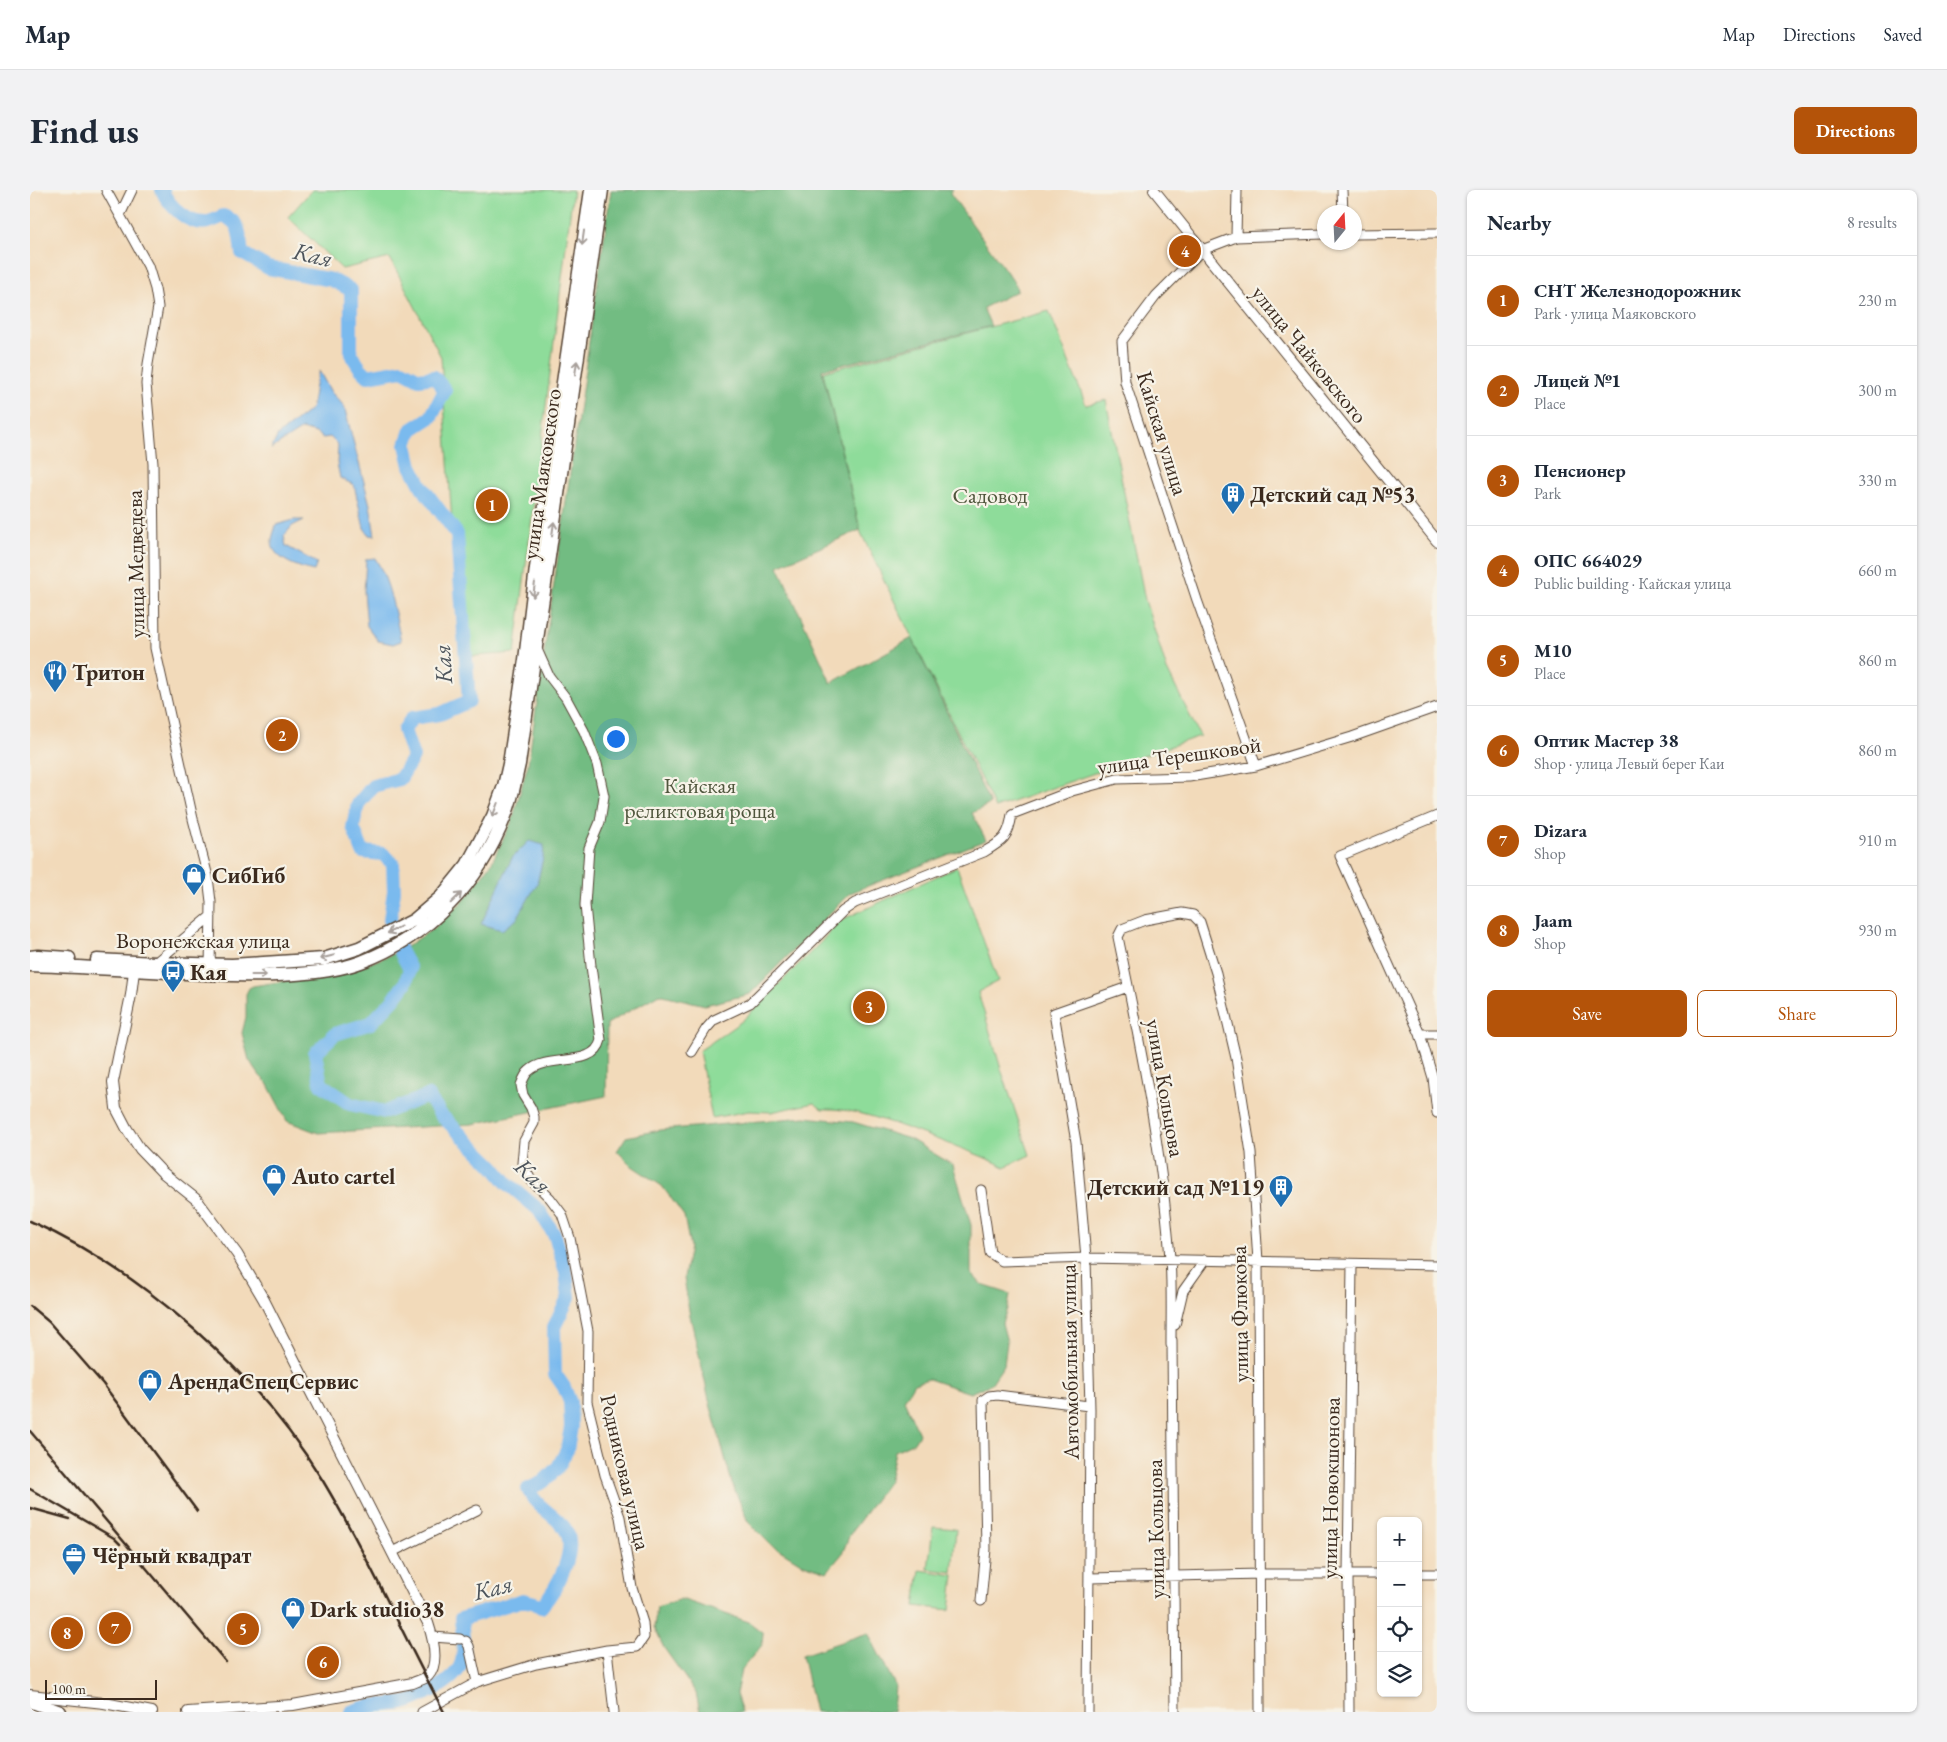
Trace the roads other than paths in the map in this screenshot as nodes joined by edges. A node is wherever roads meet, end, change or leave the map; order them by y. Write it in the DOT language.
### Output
graph roads {
  1 [pos="106,190"];
  2 [pos="132,190"];
  3 [pos="590,190"];
  4 [pos="602,190"];
  5 [pos="1154,190"];
  6 [pos="1237,190"];
  7 [pos="1342,190"];
  8 [pos="1342,205"];
  9 [pos="120,215"];
  10 [pos="1437,233"];
  11 [pos="1317,234"];
  12 [pos="1362,234"];
  13 [pos="1236,237"];
  14 [pos="1202,250"];
  15 [pos="1437,541"];
  16 [pos="536,646"];
  17 [pos="1437,707"];
  18 [pos="1256,766"];
  19 [pos="1437,816"];
  20 [pos="211,916"];
  21 [pos="1200,922"];
  22 [pos="417,925"];
  23 [pos="32,959"];
  24 [pos="155,964"];
  25 [pos="135,967"];
  26 [pos="210,969"];
  27 [pos="1128,987"];
  28 [pos="1420,1034"];
  29 [pos="1437,1034"];
  30 [pos="692,1052"];
  31 [pos="1437,1113"];
  32 [pos="981,1190"];
  33 [pos="1086,1258"];
  34 [pos="1170,1260"];
  35 [pos="1205,1260"];
  36 [pos="1258,1261"];
  37 [pos="1352,1264"];
  38 [pos="1437,1265"];
  39 [pos="1171,1345"];
  40 [pos="1090,1406"];
  41 [pos="477,1510"];
  42 [pos="392,1552"];
  43 [pos="1260,1574"];
  44 [pos="1348,1574"];
  45 [pos="1377,1574"];
  46 [pos="1422,1574"];
  47 [pos="1437,1574"];
  48 [pos="1175,1575"];
  49 [pos="1090,1578"];
  50 [pos="981,1601"];
  51 [pos="433,1637"];
  52 [pos="607,1650"];
  53 [pos="477,1682"];
  54 [pos="30,1695"];
  55 [pos="30,1701"];
  56 [pos="103,1708"];
  57 [pos="60,1712"];
  58 [pos="152,1712"];
  59 [pos="188,1712"];
  60 [pos="422,1712"];
  61 [pos="614,1712"];
  62 [pos="1088,1712"];
  63 [pos="1175,1712"];
  64 [pos="1260,1712"];
  65 [pos="1348,1712"];
  1 -- 9 [label="street, улица Медведева"];
  2 -- 9 [label="street"];
  3 -- 22 [label="main road, улица Маяковского, one-way"];
  16 -- 4 [label="main road, улица Маяковского, one-way"];
  5 -- 14 [label="street, улица Чайковского"];
  6 -- 13 [label="street"];
  7 -- 8 [label="street"];
  9 -- 20 [label="street, улица Медведева"];
  10 -- 12 [label="street"];
  11 -- 13 [label="street, Кайская улица"];
  13 -- 14 [label="street, Кайская улица"];
  14 -- 15 [label="street, улица Чайковского"];
  14 -- 18 [label="street, Кайская улица"];
  22 -- 16 [label="main road, улица Маяковского, one-way"];
  16 -- 52 [label="street, Родниковая улица"];
  17 -- 18 [label="street, улица Терешковой"];
  18 -- 30 [label="street, улица Терешковой"];
  19 -- 28 [label="street"];
  20 -- 24 [label="street"];
  20 -- 26 [label="street, улица Медведева"];
  21 -- 27 [label="street, улица Кольцова"];
  21 -- 36 [label="street, улица Флюкова"];
  22 -- 26 [label="main road, Воронежская улица, one-way"];
  26 -- 22 [label="main road, Воронежская улица, one-way"];
  23 -- 25 [label="main road, Воронежская улица"];
  24 -- 25 [label="main road, Воронежская улица"];
  24 -- 26 [label="main road, Воронежская улица"];
  25 -- 26 [label="main road, Воронежская улица"];
  25 -- 42 [label="street"];
  27 -- 33 [label="street, Автомобильная улица"];
  27 -- 34 [label="street, улица Кольцова"];
  28 -- 29 [label="street"];
  28 -- 31 [label="street"];
  32 -- 33 [label="street"];
  33 -- 34 [label="street"];
  33 -- 40 [label="street, Автомобильная улица"];
  34 -- 35 [label="street"];
  34 -- 39 [label="street, улица Кольцова"];
  35 -- 36 [label="street"];
  35 -- 39 [label="street, улица Кольцова"];
  36 -- 37 [label="street"];
  36 -- 43 [label="street, улица Флюкова"];
  37 -- 38 [label="street"];
  37 -- 44 [label="street, улица Новокшонова"];
  39 -- 48 [label="street, улица Кольцова"];
  40 -- 49 [label="street, Автомобильная улица"];
  40 -- 50 [label="street"];
  41 -- 42 [label="street"];
  42 -- 51 [label="street"];
  43 -- 44 [label="street"];
  43 -- 48 [label="street"];
  43 -- 64 [label="street, улица Флюкова"];
  44 -- 45 [label="street"];
  44 -- 65 [label="street, улица Новокшонова"];
  46 -- 47 [label="street"];
  48 -- 49 [label="street"];
  48 -- 63 [label="street, улица Кольцова"];
  49 -- 62 [label="street, Автомобильная улица"];
  51 -- 53 [label="street"];
  51 -- 59 [label="street"];
  52 -- 53 [label="street"];
  52 -- 61 [label="street"];
  53 -- 60 [label="street"];
  54 -- 56 [label="street"];
  55 -- 57 [label="main road"];
  56 -- 58 [label="street"];
}
